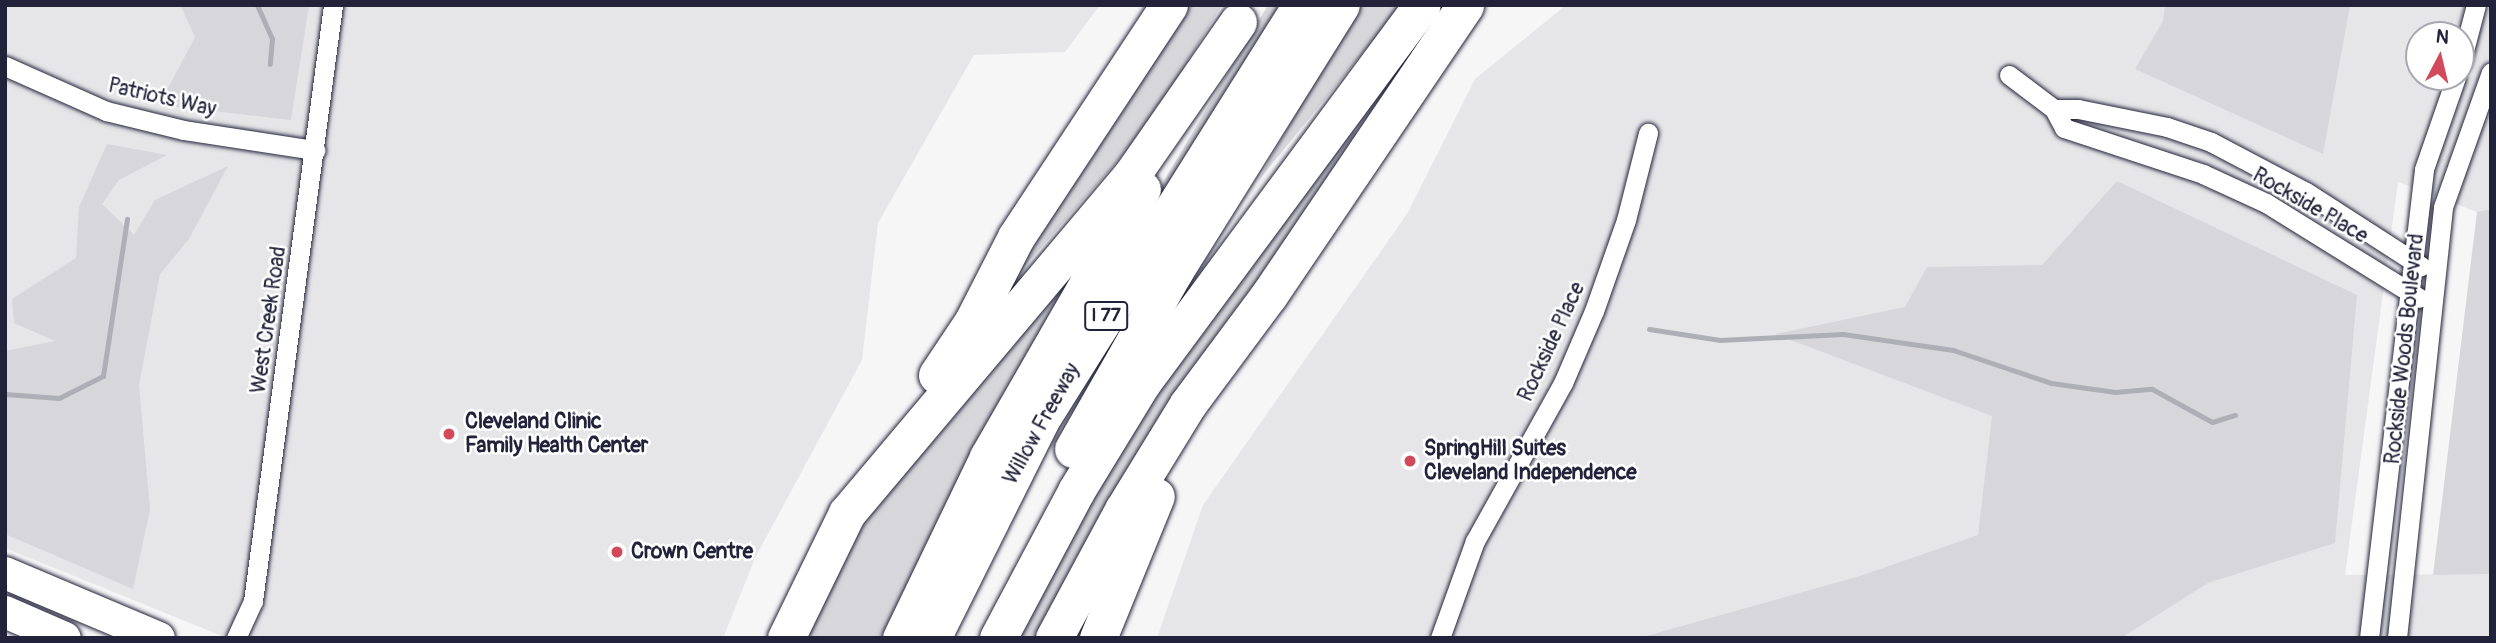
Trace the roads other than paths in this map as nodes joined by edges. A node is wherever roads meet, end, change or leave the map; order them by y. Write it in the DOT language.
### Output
graph roads {
  1 [pos="333,5"];
  2 [pos="1169,5"];
  3 [pos="1301,5"];
  4 [pos="1341,5"];
  5 [pos="1422,5"];
  6 [pos="1465,5"];
  7 [pos="1488,5"];
  8 [pos="1242,13"];
  9 [pos="5,66"];
  10 [pos="2491,72"];
  11 [pos="2009,75"];
  12 [pos="2451,91"];
  13 [pos="1399,107"];
  14 [pos="2054,109"];
  15 [pos="2167,127"];
  16 [pos="1648,132"];
  17 [pos="315,150"];
  18 [pos="2159,159"];
  19 [pos="2413,261"];
  20 [pos="2437,275"];
  21 [pos="2409,294"];
  22 [pos="1269,295"];
  23 [pos="2433,303"];
  24 [pos="847,513"];
  25 [pos="5,573"];
  26 [pos="5,612"];
  27 [pos="65,638"];
  28 [pos="159,638"];
  29 [pos="236,638"];
  30 [pos="786,638"];
  31 [pos="901,638"];
  32 [pos="932,638"];
  33 [pos="978,638"];
  34 [pos="998,638"];
  35 [pos="1054,638"];
  36 [pos="1098,638"];
  37 [pos="1440,638"];
  38 [pos="2370,638"];
  39 [pos="2397,638"];
  1 -- 17 [label="street, West Creek Road"];
  2 -- 24 [label="highway"];
  3 -- 32 [label="highway, Willow Freeway / I 77"];
  4 -- 33 [label="highway, Willow Freeway / I 77"];
  5 -- 34 [label="highway"];
  6 -- 13 [label="highway"];
  7 -- 13 [label="highway"];
  8 -- 24 [label="highway"];
  8 -- 31 [label="highway"];
  9 -- 17 [label="street, Patriots Way"];
  10 -- 20 [label="street, Rockside Woods Boulevard"];
  11 -- 14 [label="street, Rockside Place"];
  12 -- 19 [label="street, Rockside Woods Boulevard"];
  13 -- 22 [label="highway"];
  14 -- 15 [label="street"];
  14 -- 18 [label="street, Rockside Place"];
  15 -- 18 [label="street"];
  15 -- 19 [label="street"];
  16 -- 37 [label="street, Rockside Place"];
  17 -- 29 [label="street, West Creek Road"];
  18 -- 21 [label="street, Rockside Place"];
  19 -- 20 [label="street"];
  19 -- 21 [label="street, Rockside Woods Boulevard"];
  20 -- 23 [label="street, Rockside Woods Boulevard"];
  21 -- 23 [label="street, Rockside Place"];
  21 -- 38 [label="street, Rockside Woods Boulevard"];
  22 -- 35 [label="highway"];
  22 -- 36 [label="highway"];
  23 -- 39 [label="street, Rockside Woods Boulevard"];
  24 -- 30 [label="highway"];
  25 -- 28 [label="main road"];
  26 -- 27 [label="main road"];
}
